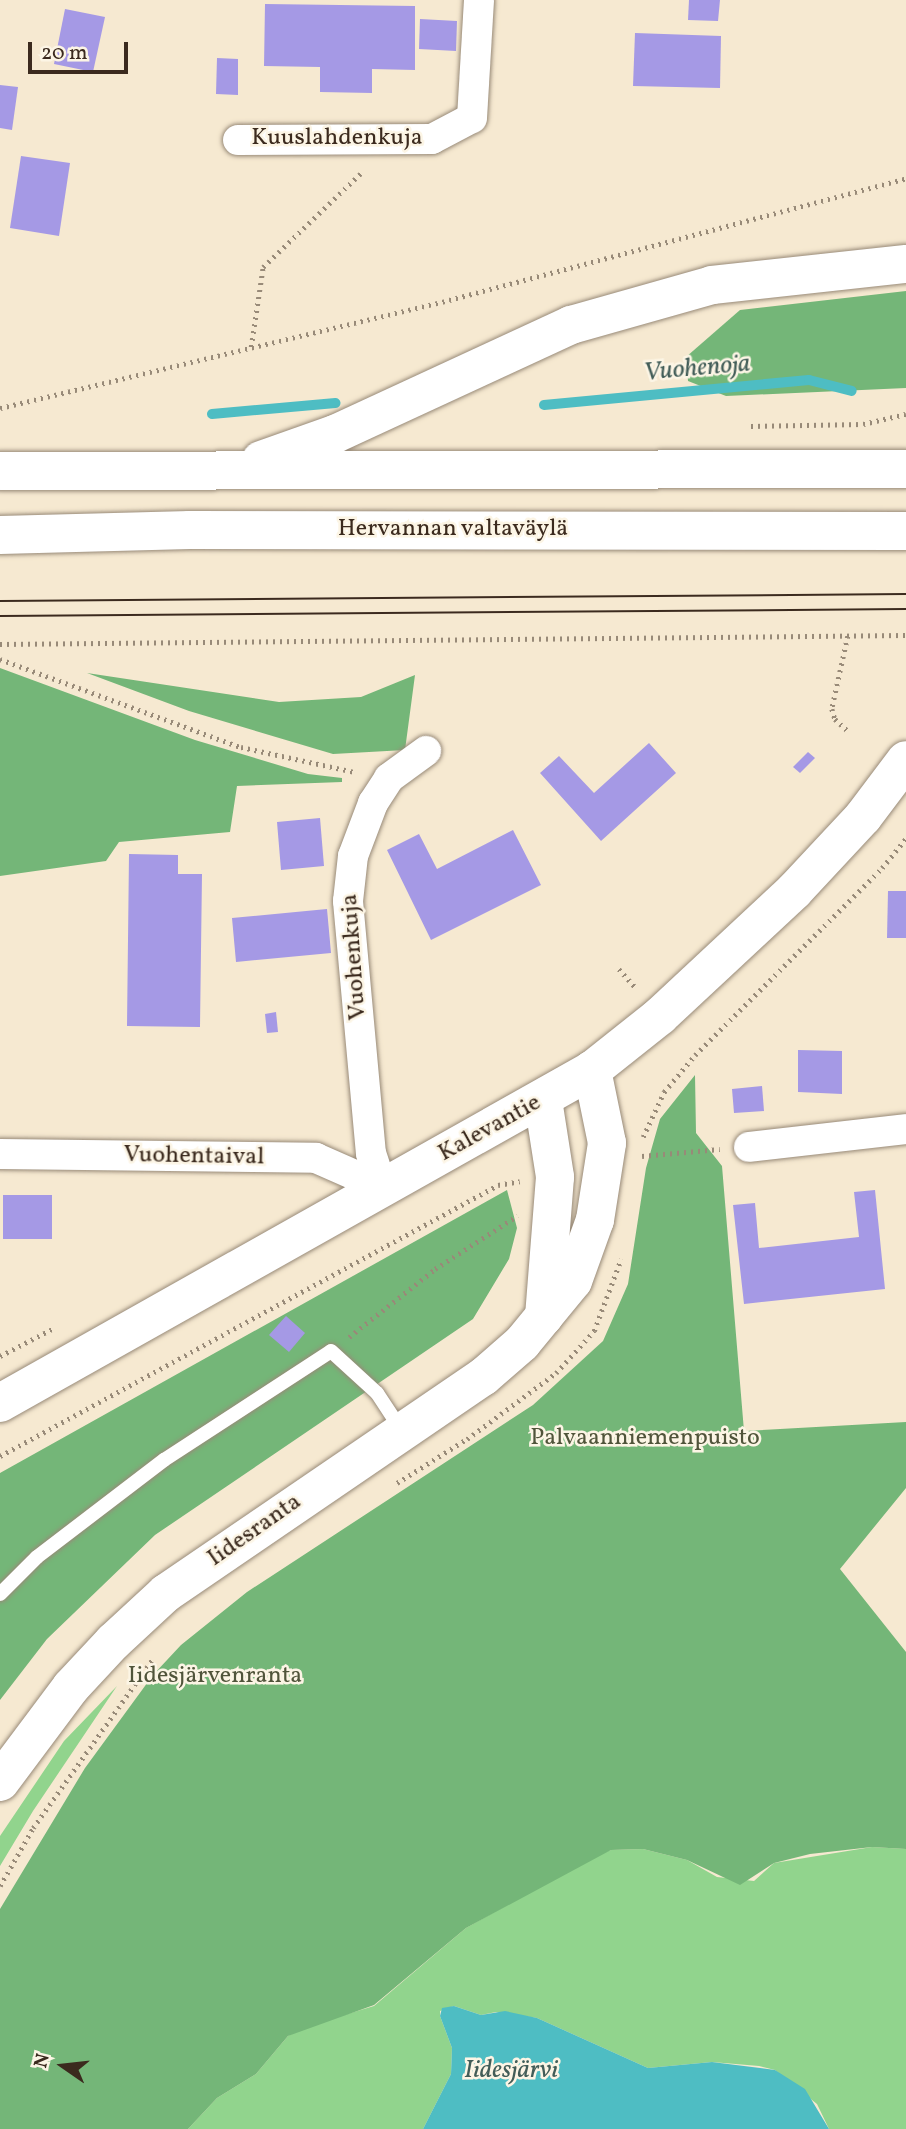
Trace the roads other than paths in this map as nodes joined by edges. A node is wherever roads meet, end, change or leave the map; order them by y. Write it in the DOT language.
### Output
graph roads {
  1 [pos="479,0"];
  2 [pos="238,140"];
  3 [pos="906,264"];
  4 [pos="233,469"];
  5 [pos="906,469"];
  6 [pos="0,471"];
  7 [pos="906,531"];
  8 [pos="0,535"];
  9 [pos="426,751"];
  10 [pos="906,760"];
  11 [pos="592,1070"];
  12 [pos="543,1100"];
  13 [pos="906,1129"];
  14 [pos="749,1147"];
  15 [pos="0,1154"];
  16 [pos="382,1187"];
  17 [pos="544,1317"];
  18 [pos="0,1403"];
  19 [pos="402,1431"];
  20 [pos="0,1594"];
  21 [pos="0,1782"];
  1 -- 2 [label="street, Kuuslahdenkuja"];
  3 -- 4 [label="main road"];
  4 -- 5 [label="main road"];
  4 -- 6 [label="main road"];
  7 -- 8 [label="main road, Hervannan valtaväylä"];
  9 -- 16 [label="street, Vuohenkuja"];
  10 -- 11 [label="main road, Kalevantie"];
  11 -- 12 [label="main road, Kalevantie"];
  11 -- 17 [label="main road, Iidesranta"];
  12 -- 16 [label="main road, Kalevantie"];
  12 -- 17 [label="main road"];
  13 -- 14 [label="street"];
  15 -- 16 [label="street, Vuohentaival"];
  16 -- 18 [label="main road, Kalevantie"];
  17 -- 19 [label="main road, Iidesranta"];
  19 -- 20 [label="lane"];
  19 -- 21 [label="main road, Iidesranta"];
}
